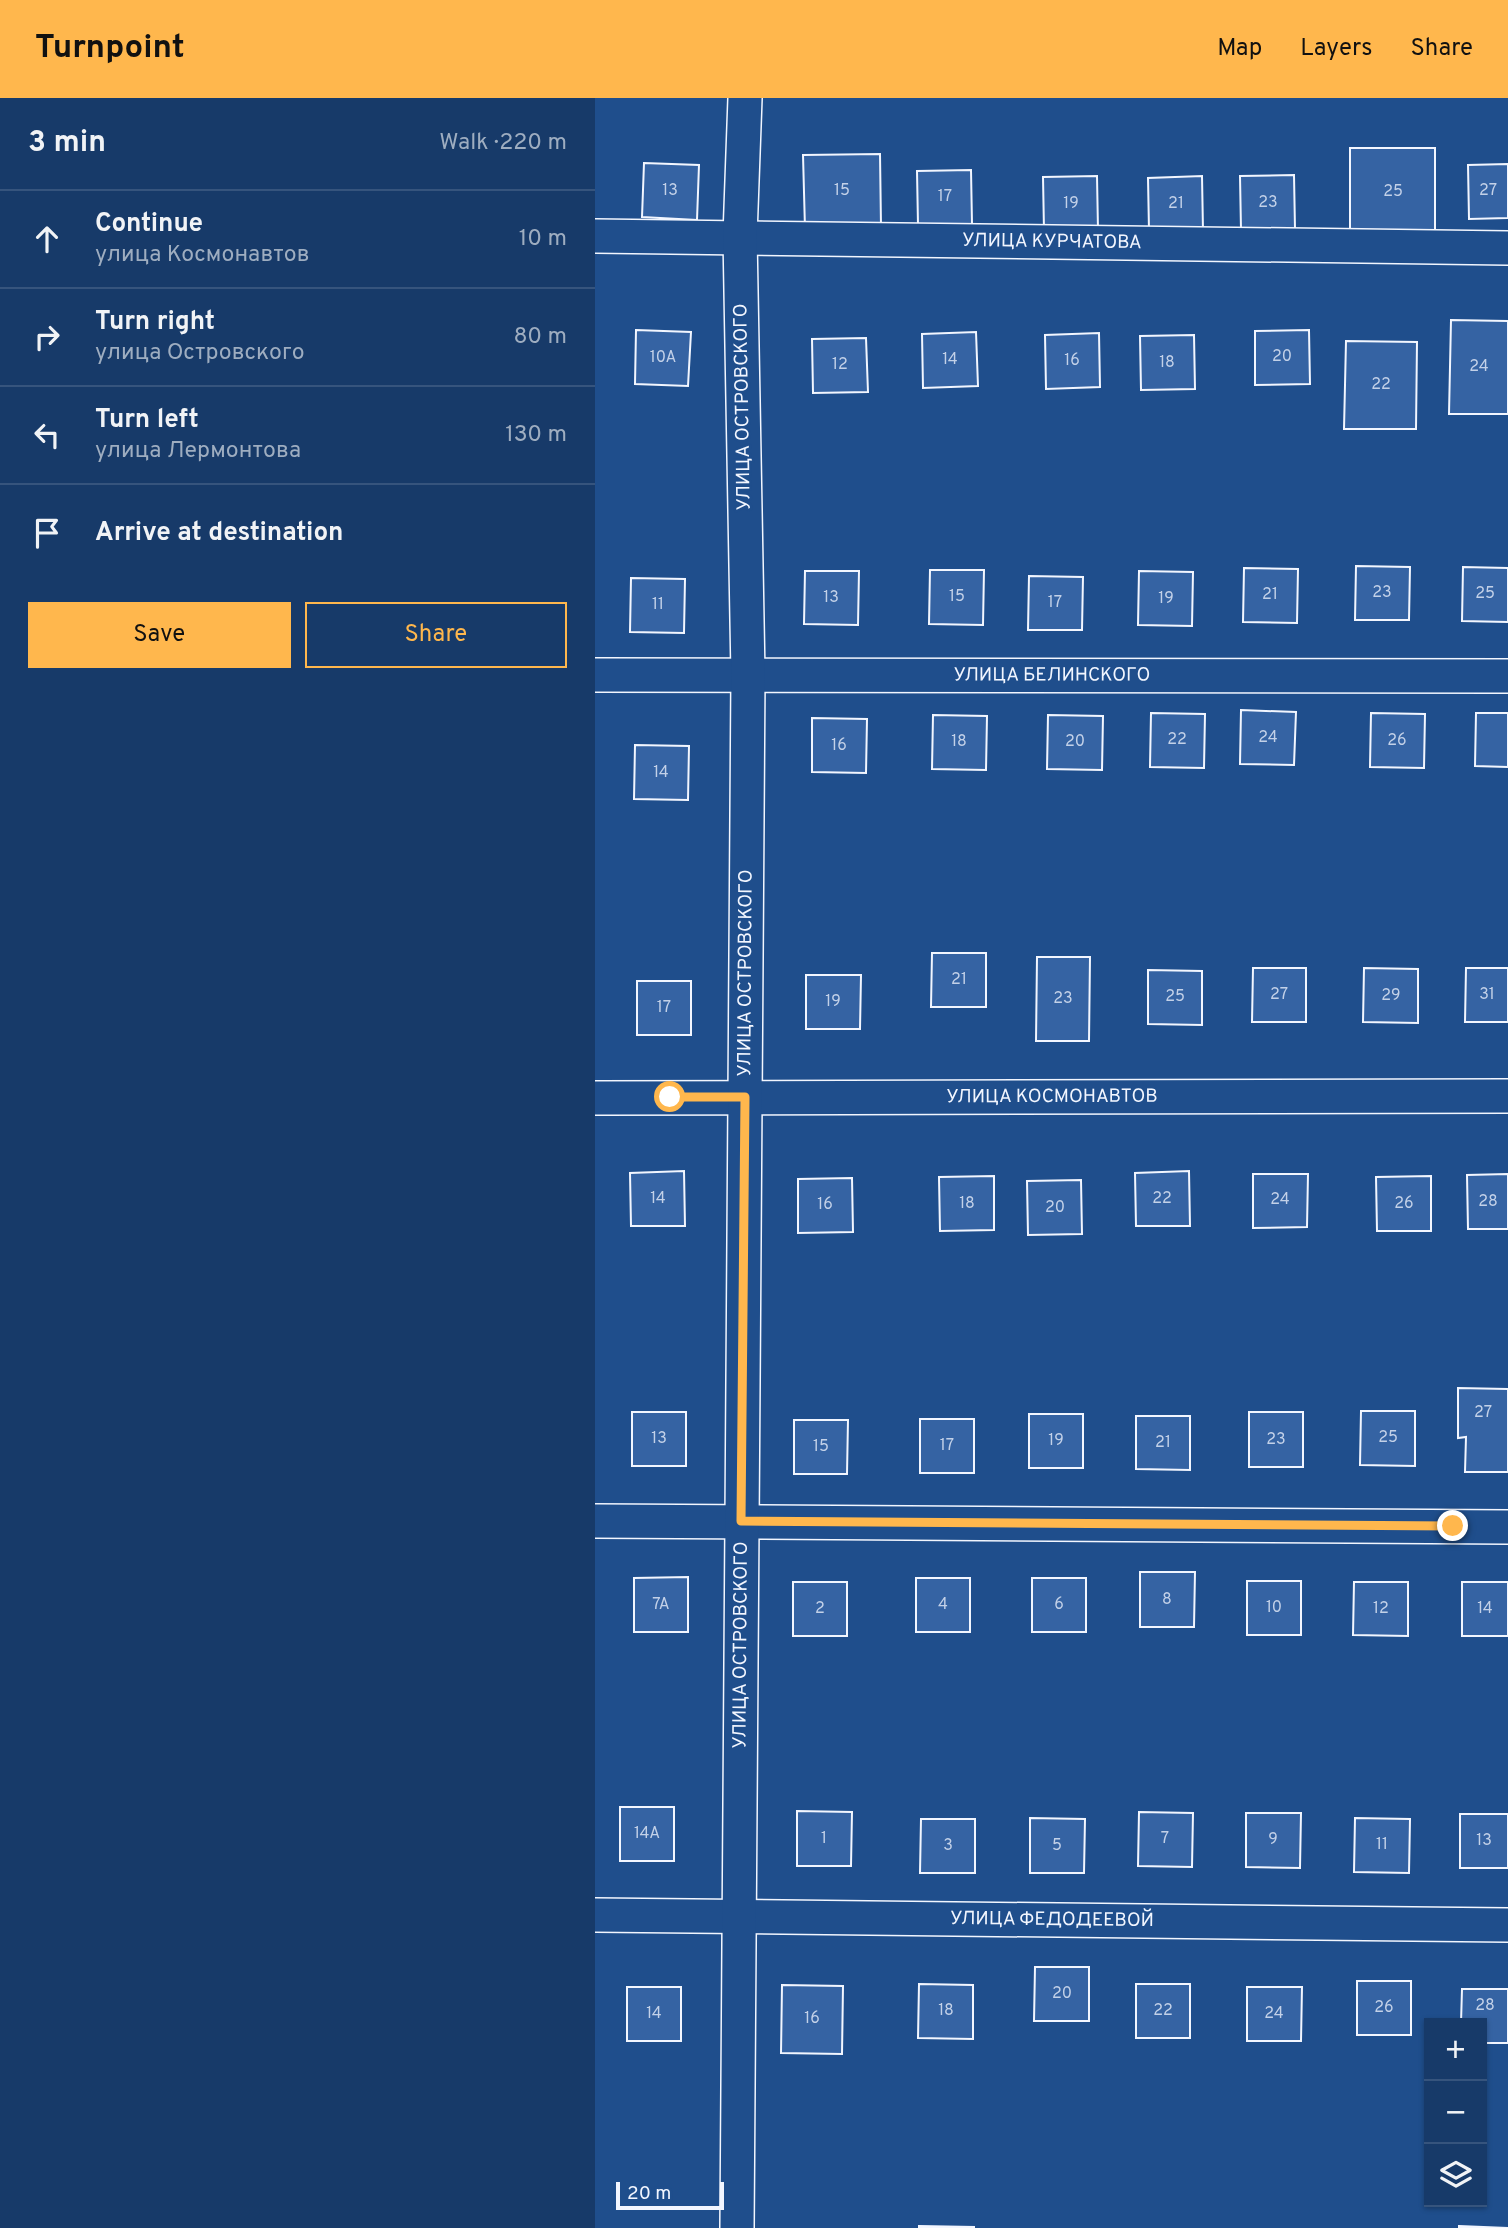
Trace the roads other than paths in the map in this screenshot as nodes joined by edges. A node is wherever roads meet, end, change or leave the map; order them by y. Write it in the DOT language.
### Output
graph roads {
  1 [pos="745,98"];
  2 [pos="595,236"];
  3 [pos="740,236"];
  4 [pos="1508,248"];
  5 [pos="595,675"];
  6 [pos="748,675"];
  7 [pos="1508,676"];
  8 [pos="1508,1096"];
  9 [pos="745,1097"];
  10 [pos="595,1098"];
  11 [pos="595,1521"];
  12 [pos="741,1521"];
  13 [pos="1508,1527"];
  14 [pos="595,1915"];
  15 [pos="741,1917"];
  16 [pos="1508,1925"];
  17 [pos="737,2228"];
  1 -- 3 [label="street, УЛИЦА ОСТРОВСКОГО"];
  2 -- 3 [label="street, УЛИЦА КУРЧАТОВА"];
  3 -- 4 [label="street, УЛИЦА КУРЧАТОВА"];
  3 -- 6 [label="street, УЛИЦА ОСТРОВСКОГО"];
  5 -- 6 [label="street, УЛИЦА БЕЛИНСКОГО"];
  6 -- 7 [label="street, УЛИЦА БЕЛИНСКОГО"];
  6 -- 9 [label="street, УЛИЦА ОСТРОВСКОГО"];
  8 -- 9 [label="street, УЛИЦА КОСМОНАВТОВ"];
  9 -- 10 [label="street, УЛИЦА КОСМОНАВТОВ"];
  9 -- 12 [label="street, УЛИЦА ОСТРОВСКОГО"];
  11 -- 12 [label="street"];
  12 -- 13 [label="street"];
  12 -- 15 [label="street, УЛИЦА ОСТРОВСКОГО"];
  14 -- 15 [label="street, УЛИЦА ФЕДОДЕЕВОЙ"];
  15 -- 16 [label="street, УЛИЦА ФЕДОДЕЕВОЙ"];
  15 -- 17 [label="street, УЛИЦА ОСТРОВСКОГО"];
}
